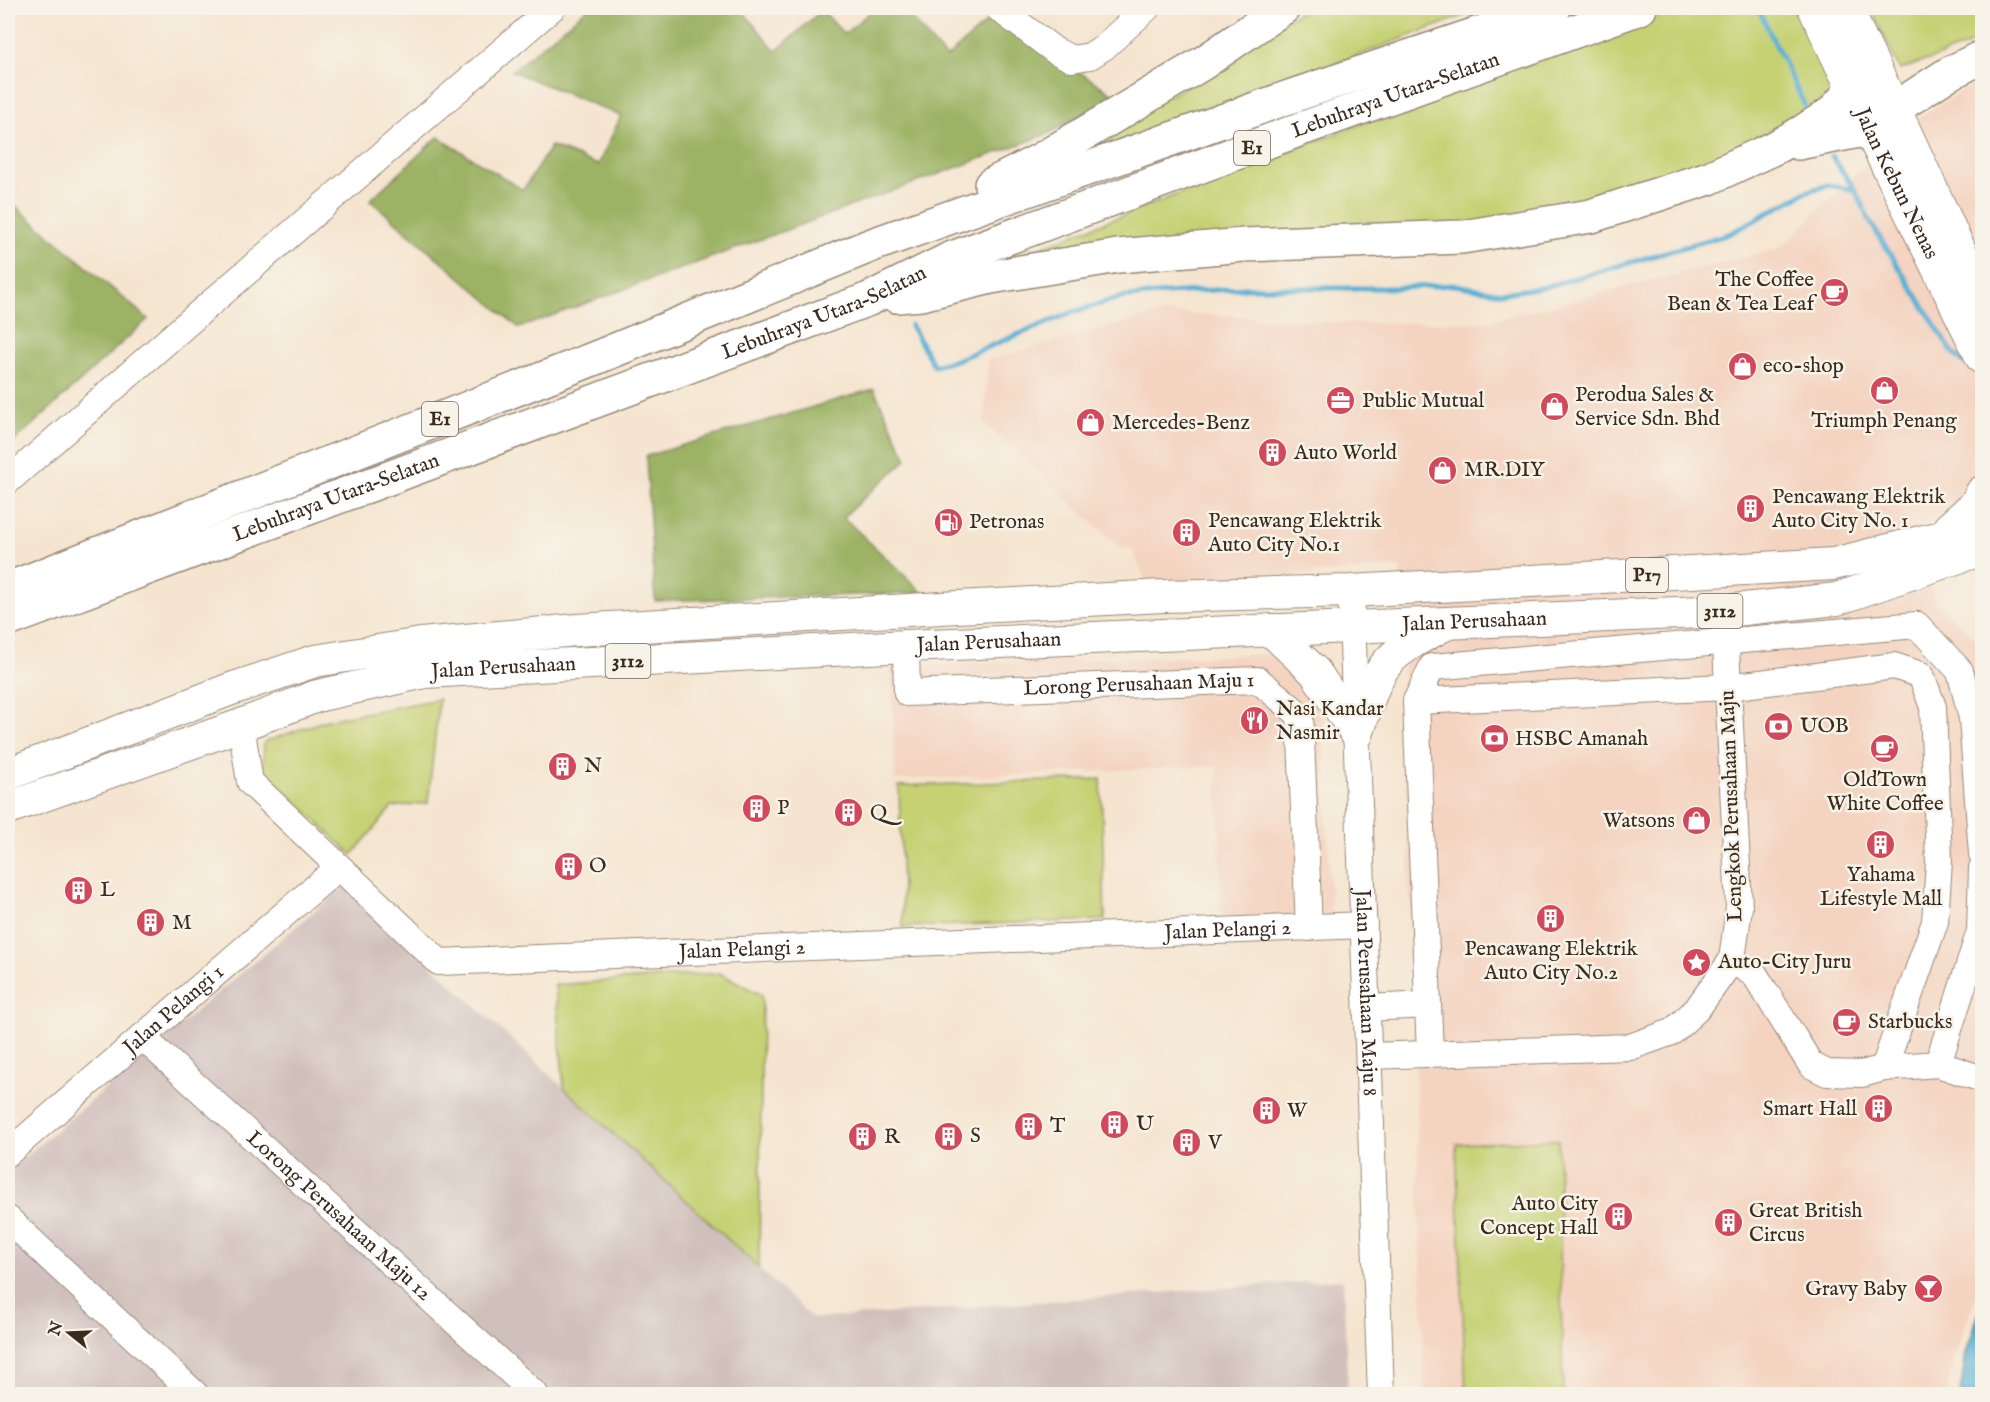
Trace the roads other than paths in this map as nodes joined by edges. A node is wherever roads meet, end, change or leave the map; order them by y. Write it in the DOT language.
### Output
graph roads {
  1 [pos="552,8"];
  2 [pos="998,8"];
  3 [pos="1147,8"];
  4 [pos="1282,8"];
  5 [pos="1554,8"];
  6 [pos="1640,8"];
  7 [pos="1814,8"];
  8 [pos="1846,8"];
  9 [pos="1863,44"];
  10 [pos="1983,57"];
  11 [pos="1855,94"];
  12 [pos="1898,117"];
  13 [pos="1869,129"];
  14 [pos="1776,147"];
  15 [pos="872,245"];
  16 [pos="1983,298"];
  17 [pos="869,299"];
  18 [pos="1983,358"];
  19 [pos="8,481"];
  20 [pos="1983,492"];
  21 [pos="1983,519"];
  22 [pos="1940,537"];
  23 [pos="1983,549"];
  24 [pos="8,589"];
  25 [pos="1351,591"];
  26 [pos="1162,596"];
  27 [pos="1725,611"];
  28 [pos="8,620"];
  29 [pos="1449,622"];
  30 [pos="1353,626"];
  31 [pos="1271,630"];
  32 [pos="1726,643"];
  33 [pos="906,646"];
  34 [pos="1728,687"];
  35 [pos="1416,701"];
  36 [pos="241,725"];
  37 [pos="1357,734"];
  38 [pos="8,774"];
  39 [pos="1977,777"];
  40 [pos="1936,778"];
  41 [pos="8,808"];
  42 [pos="1983,854"];
  43 [pos="339,867"];
  44 [pos="1983,868"];
  45 [pos="1364,925"];
  46 [pos="1309,928"];
  47 [pos="1732,960"];
  48 [pos="1428,1005"];
  49 [pos="1367,1008"];
  50 [pos="142,1037"];
  51 [pos="1430,1054"];
  52 [pos="1369,1056"];
  53 [pos="1887,1058"];
  54 [pos="1940,1058"];
  55 [pos="1983,1066"];
  56 [pos="1983,1079"];
  57 [pos="8,1153"];
  58 [pos="8,1219"];
  59 [pos="195,1395"];
  60 [pos="535,1395"];
  61 [pos="1381,1395"];
  1 -- 19 [label="street"];
  2 -- 3 [label="street"];
  4 -- 15 [label="highway"];
  5 -- 15 [label="highway, Lebuhraya Utara–Selatan / E1"];
  6 -- 17 [label="highway, Lebuhraya Utara–Selatan / E1"];
  7 -- 11 [label="main road, Jalan Kebun Nenas"];
  8 -- 9 [label="main road, Jalan Kebun Nenas"];
  9 -- 11 [label="highway"];
  9 -- 12 [label="main road, Jalan Kebun Nenas"];
  10 -- 12 [label="highway"];
  11 -- 12 [label="highway"];
  11 -- 13 [label="main road, Jalan Kebun Nenas"];
  11 -- 14 [label="highway"];
  12 -- 16 [label="main road, Jalan Kebun Nenas"];
  13 -- 14 [label="highway"];
  13 -- 18 [label="main road, Jalan Kebun Nenas"];
  14 -- 17 [label="highway"];
  15 -- 24 [label="highway, Lebuhraya Utara–Selatan / E1"];
  17 -- 28 [label="highway, Lebuhraya Utara–Selatan / E1"];
  20 -- 22 [label="main road"];
  21 -- 22 [label="main road, Jalan Perusahaan"];
  22 -- 25 [label="main road, Jalan Perusahaan / P17"];
  23 -- 27 [label="main road, Jalan Perusahaan / 3112"];
  25 -- 26 [label="main road, Jalan Perusahaan / P17"];
  25 -- 30 [label="street, Jalan Perusahaan Maju 8"];
  26 -- 38 [label="main road, Jalan Perusahaan / 3112"];
  27 -- 29 [label="main road, Jalan Perusahaan / 3112"];
  27 -- 32 [label="street, Lengkok Perusahaan Maju"];
  29 -- 30 [label="main road, Jalan Perusahaan / 3112"];
  29 -- 37 [label="main road"];
  30 -- 31 [label="main road, Jalan Perusahaan / 3112"];
  30 -- 37 [label="street, Jalan Perusahaan Maju 8"];
  31 -- 33 [label="main road, Jalan Perusahaan / 3112"];
  31 -- 37 [label="main road"];
  32 -- 34 [label="street, Lengkok Perusahaan Maju"];
  32 -- 35 [label="street"];
  32 -- 39 [label="street"];
  33 -- 36 [label="main road, Jalan Perusahaan / 3112"];
  33 -- 46 [label="street, Lorong Perusahaan Maju 1"];
  34 -- 35 [label="street"];
  34 -- 40 [label="street"];
  34 -- 47 [label="street, Lengkok Perusahaan Maju"];
  35 -- 48 [label="street"];
  36 -- 41 [label="main road, Jalan Perusahaan / 3112"];
  36 -- 43 [label="street, Jalan Pelangi 2"];
  37 -- 45 [label="street, Jalan Perusahaan Maju 8"];
  39 -- 40 [label="street"];
  39 -- 42 [label="street"];
  40 -- 53 [label="street"];
  43 -- 46 [label="street, Jalan Pelangi 2"];
  43 -- 50 [label="street, Jalan Pelangi 1"];
  44 -- 54 [label="street"];
  45 -- 46 [label="street, Jalan Pelangi 2"];
  45 -- 49 [label="street, Jalan Perusahaan Maju 8"];
  47 -- 51 [label="street, Lengkok Perusahaan Maju"];
  47 -- 53 [label="street"];
  48 -- 49 [label="street"];
  48 -- 51 [label="street"];
  49 -- 52 [label="street, Jalan Perusahaan Maju 8"];
  50 -- 57 [label="street, Jalan Pelangi 1"];
  50 -- 60 [label="street, Lorong Perusahaan Maju 12"];
  51 -- 52 [label="street, Lengkok Perusahaan Maju"];
  52 -- 61 [label="street, Jalan Perusahaan Maju 8"];
  53 -- 54 [label="street"];
  54 -- 55 [label="street"];
  54 -- 56 [label="street"];
  58 -- 59 [label="street"];
}
